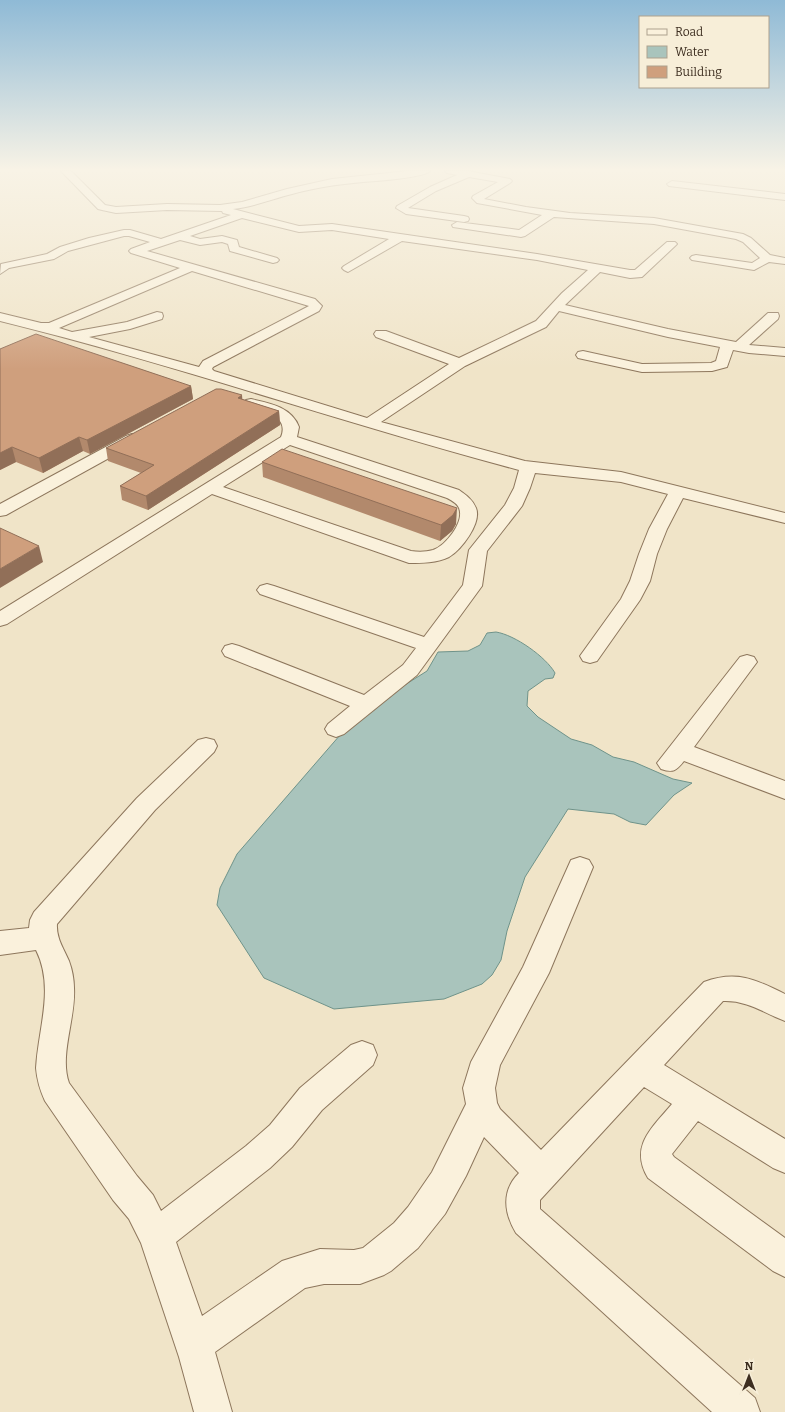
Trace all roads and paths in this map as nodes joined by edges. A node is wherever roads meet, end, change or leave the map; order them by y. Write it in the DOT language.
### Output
graph roads {
  1 [pos="107,237"];
  2 [pos="143,237"];
  3 [pos="174,237"];
  4 [pos="180,237"];
  5 [pos="400,237"];
  6 [pos="741,237"];
  7 [pos="160,242"];
  8 [pos="671,244"];
  9 [pos="696,258"];
  10 [pos="767,258"];
  11 [pos="273,260"];
  12 [pos="785,261"];
  13 [pos="189,268"];
  14 [pos="348,268"];
  15 [pos="597,268"];
  16 [pos="0,270"];
  17 [pos="557,308"];
  18 [pos="157,316"];
  19 [pos="773,316"];
  20 [pos="0,317"];
  21 [pos="41,327"];
  22 [pos="381,334"];
  23 [pos="72,336"];
  24 [pos="733,346"];
  25 [pos="785,352"];
  26 [pos="583,355"];
  27 [pos="460,363"];
  28 [pos="207,373"];
  29 [pos="237,398"];
  30 [pos="368,423"];
  31 [pos="143,433"];
  32 [pos="288,439"];
  33 [pos="528,467"];
  34 [pos="210,488"];
  35 [pos="678,491"];
  36 [pos="0,511"];
  37 [pos="785,518"];
  38 [pos="267,590"];
  39 [pos="0,620"];
  40 [pos="428,645"];
  41 [pos="232,651"];
  42 [pos="590,656"];
  43 [pos="747,662"];
  44 [pos="368,705"];
  45 [pos="336,729"];
  46 [pos="206,746"];
  47 [pos="785,790"];
  48 [pos="580,867"];
  49 [pos="45,938"];
  50 [pos="0,943"];
  51 [pos="785,1008"];
  52 [pos="362,1055"];
  53 [pos="641,1068"];
  54 [pos="694,1101"];
  55 [pos="482,1105"];
  56 [pos="785,1156"];
  57 [pos="542,1174"];
  58 [pos="156,1236"];
  59 [pos="785,1259"];
  60 [pos="194,1344"];
  61 [pos="213,1412"];
  62 [pos="741,1412"];
  1 -- 16 [label="street"];
  2 -- 7 [label="street"];
  3 -- 7 [label="street"];
  4 -- 11 [label="street"];
  5 -- 14 [label="street"];
  5 -- 15 [label="street"];
  6 -- 10 [label="street"];
  7 -- 13 [label="street"];
  8 -- 15 [label="street"];
  9 -- 10 [label="street"];
  10 -- 12 [label="street"];
  13 -- 21 [label="street"];
  13 -- 28 [label="street"];
  15 -- 17 [label="street"];
  17 -- 24 [label="street"];
  17 -- 27 [label="street"];
  18 -- 23 [label="street"];
  19 -- 24 [label="street"];
  20 -- 21 [label="street"];
  21 -- 23 [label="street"];
  22 -- 27 [label="street"];
  23 -- 28 [label="street"];
  24 -- 25 [label="street"];
  24 -- 26 [label="street"];
  27 -- 30 [label="street"];
  28 -- 30 [label="street"];
  29 -- 32 [label="street"];
  30 -- 33 [label="street"];
  31 -- 36 [label="street"];
  32 -- 34 [label="street"];
  32 -- 34 [label="street"];
  33 -- 35 [label="street"];
  33 -- 40 [label="street"];
  34 -- 39 [label="street"];
  35 -- 37 [label="street"];
  35 -- 42 [label="street"];
  38 -- 40 [label="street"];
  40 -- 44 [label="street"];
  41 -- 44 [label="street"];
  43 -- 47 [label="street"];
  44 -- 45 [label="street"];
  46 -- 49 [label="street"];
  48 -- 55 [label="street"];
  49 -- 50 [label="street"];
  49 -- 58 [label="street"];
  51 -- 53 [label="street"];
  52 -- 58 [label="street"];
  53 -- 54 [label="street"];
  53 -- 57 [label="street"];
  54 -- 56 [label="street"];
  54 -- 59 [label="street"];
  55 -- 57 [label="street"];
  55 -- 60 [label="street"];
  57 -- 62 [label="street"];
  58 -- 60 [label="street"];
  60 -- 61 [label="street"];
}
